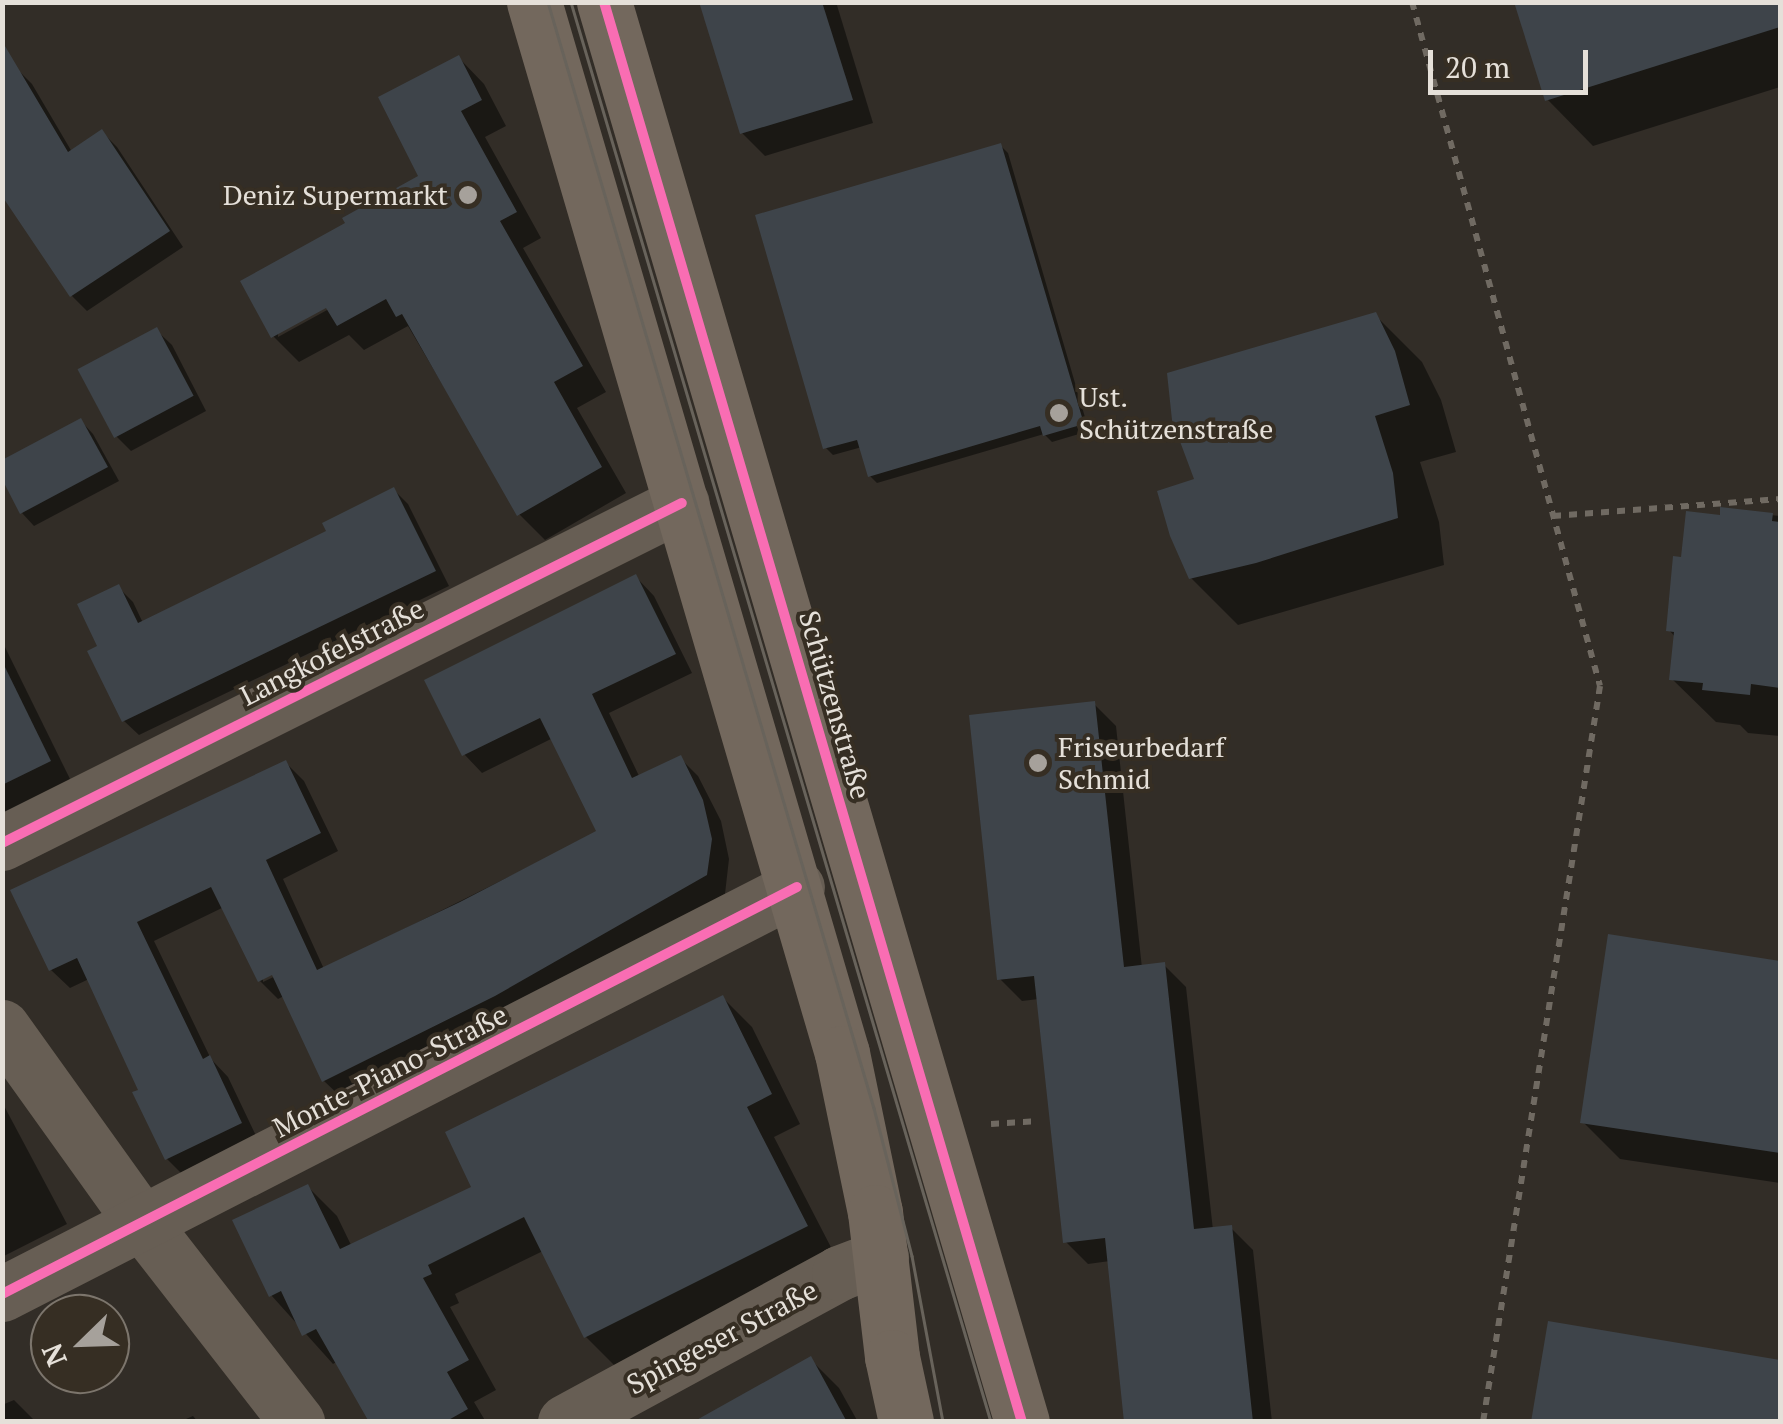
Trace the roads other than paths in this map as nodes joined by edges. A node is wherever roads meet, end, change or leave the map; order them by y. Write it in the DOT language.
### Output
graph roads {
  1 [pos="534,2"];
  2 [pos="604,2"];
  3 [pos="682,504"];
  4 [pos="2,842"];
  5 [pos="797,887"];
  6 [pos="2,1027"];
  7 [pos="143,1224"];
  8 [pos="881,1256"];
  9 [pos="2,1294"];
  10 [pos="297,1422"];
  11 [pos="565,1422"];
  12 [pos="906,1422"];
  13 [pos="1022,1422"];
  1 -- 3 [label="street"];
  2 -- 13 [label="street, Schützenstraße"];
  3 -- 4 [label="street, Langkofelstraße"];
  3 -- 5 [label="street"];
  5 -- 7 [label="street, Monte-Piano-Straße"];
  5 -- 8 [label="street"];
  6 -- 7 [label="street"];
  7 -- 9 [label="street, Monte-Piano-Straße"];
  7 -- 10 [label="street"];
  8 -- 11 [label="street, Spingeser Straße"];
  8 -- 12 [label="street"];
}
